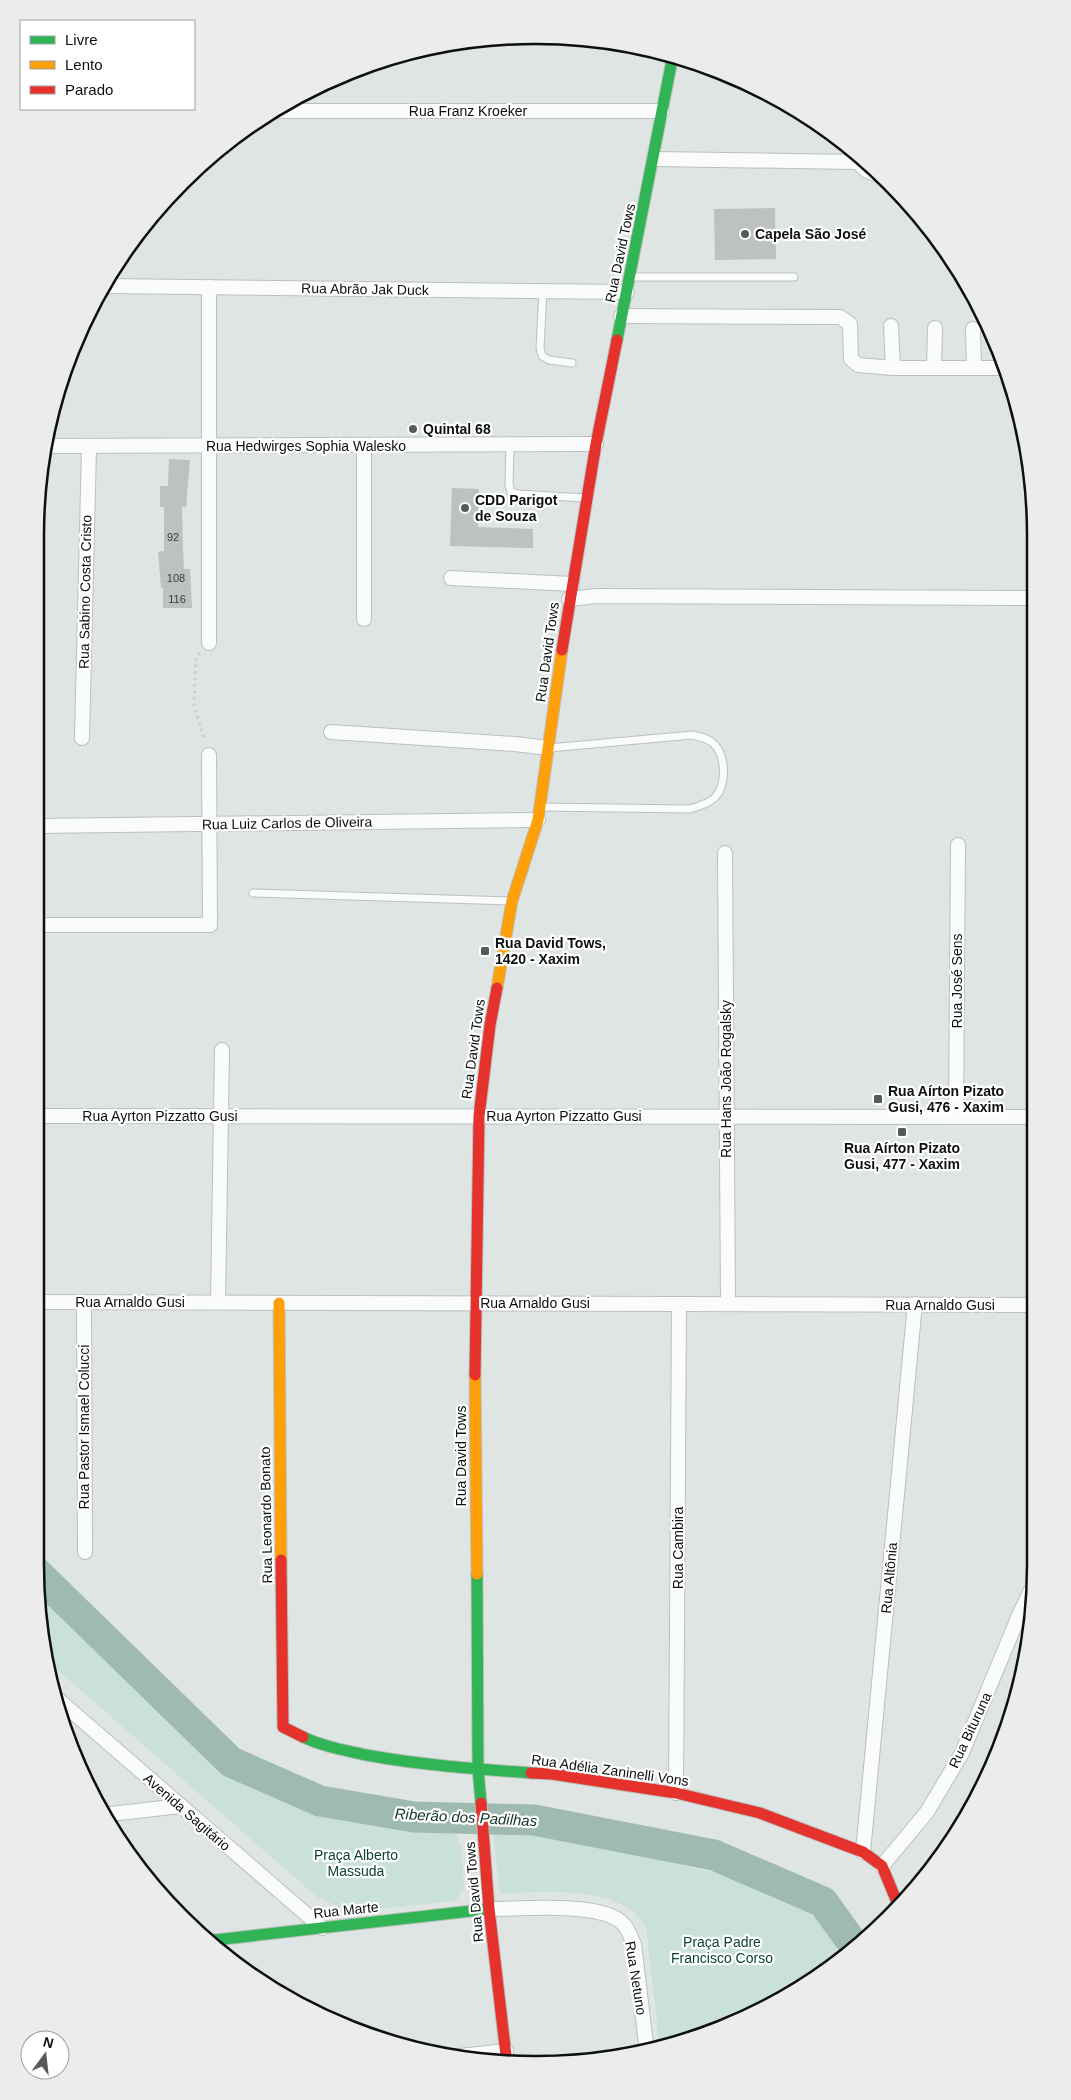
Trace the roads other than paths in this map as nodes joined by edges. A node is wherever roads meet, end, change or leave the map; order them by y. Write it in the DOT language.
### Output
graph roads {
  1 [pos="671,63"];
  2 [pos="288,111"];
  3 [pos="662,111"];
  4 [pos="654,160"];
  5 [pos="853,160"];
  6 [pos="630,277"];
  7 [pos="794,277"];
  8 [pos="112,286"];
  9 [pos="209,287"];
  10 [pos="543,291"];
  11 [pos="627,292"];
  12 [pos="622,316"];
  13 [pos="891,326"];
  14 [pos="935,328"];
  15 [pos="973,328"];
  16 [pos="572,363"];
  17 [pos="893,368"];
  18 [pos="934,368"];
  19 [pos="974,368"];
  20 [pos="998,368"];
  21 [pos="510,444"];
  22 [pos="596,444"];
  23 [pos="52,446"];
  24 [pos="209,446"];
  25 [pos="364,446"];
  26 [pos="89,447"];
  27 [pos="586,498"];
  28 [pos="451,578"];
  29 [pos="572,584"];
  30 [pos="1027,598"];
  31 [pos="570,599"];
  32 [pos="364,619"];
  33 [pos="209,644"];
  34 [pos="331,732"];
  35 [pos="82,738"];
  36 [pos="548,748"];
  37 [pos="209,755"];
  38 [pos="539,814"];
  39 [pos="208,824"];
  40 [pos="44,826"];
  41 [pos="958,845"];
  42 [pos="725,854"];
  43 [pos="253,893"];
  44 [pos="512,901"];
  45 [pos="44,925"];
  46 [pos="222,1050"];
  47 [pos="44,1116"];
  48 [pos="221,1116"];
  49 [pos="479,1116"];
  50 [pos="727,1117"];
  51 [pos="956,1117"];
  52 [pos="1027,1117"];
  53 [pos="44,1302"];
  54 [pos="84,1302"];
  55 [pos="218,1302"];
  56 [pos="278,1303"];
  57 [pos="475,1303"];
  58 [pos="679,1304"];
  59 [pos="728,1304"];
  60 [pos="915,1304"];
  61 [pos="1027,1305"];
  62 [pos="85,1552"];
  63 [pos="1026,1601"];
  64 [pos="65,1705"];
  65 [pos="283,1727"];
  66 [pos="478,1769"];
  67 [pos="676,1793"];
  68 [pos="180,1806"];
  69 [pos="112,1813"];
  70 [pos="864,1852"];
  71 [pos="882,1866"];
  72 [pos="896,1899"];
  73 [pos="489,1909"];
  74 [pos="322,1928"];
  75 [pos="218,1940"];
  76 [pos="646,2043"];
  77 [pos="506,2055"];
  1 -- 3 [label="street, Rua David Tows"];
  2 -- 3 [label="street, Rua Franz Kroeker"];
  3 -- 4 [label="street, Rua David Tows"];
  4 -- 5 [label="street"];
  4 -- 6 [label="street, Rua David Tows"];
  6 -- 7 [label="lane"];
  6 -- 11 [label="street, Rua David Tows"];
  8 -- 9 [label="street, Rua Abrão Jak Duck"];
  9 -- 10 [label="street, Rua Abrão Jak Duck"];
  9 -- 24 [label="street"];
  10 -- 11 [label="street, Rua Abrão Jak Duck"];
  10 -- 16 [label="lane"];
  11 -- 12 [label="street, Rua David Tows"];
  12 -- 17 [label="street"];
  12 -- 22 [label="street, Rua David Tows"];
  13 -- 17 [label="street"];
  14 -- 18 [label="street"];
  15 -- 19 [label="street"];
  17 -- 18 [label="street"];
  18 -- 19 [label="street"];
  19 -- 20 [label="street"];
  21 -- 22 [label="street, Rua Hedwirges Sophia Walesko"];
  21 -- 25 [label="street, Rua Hedwirges Sophia Walesko"];
  21 -- 27 [label="lane"];
  22 -- 27 [label="street, Rua David Tows"];
  23 -- 26 [label="street, Rua Hedwirges Sophia Walesko"];
  24 -- 25 [label="street, Rua Hedwirges Sophia Walesko"];
  24 -- 26 [label="street, Rua Hedwirges Sophia Walesko"];
  24 -- 33 [label="street"];
  25 -- 32 [label="street"];
  26 -- 35 [label="street, Rua Sabino Costa Cristo"];
  27 -- 29 [label="street, Rua David Tows"];
  28 -- 29 [label="street"];
  29 -- 31 [label="street, Rua David Tows"];
  30 -- 31 [label="street"];
  31 -- 36 [label="street, Rua David Tows"];
  34 -- 36 [label="street"];
  36 -- 38 [label="street, Rua David Tows"];
  36 -- 38 [label="lane"];
  37 -- 39 [label="street"];
  38 -- 39 [label="street, Rua Luiz Carlos de Oliveira"];
  38 -- 44 [label="street, Rua David Tows"];
  39 -- 40 [label="street, Rua Luiz Carlos de Oliveira"];
  39 -- 45 [label="street"];
  41 -- 51 [label="street, Rua José Sens"];
  42 -- 50 [label="street, Rua Hans João Rogalsky"];
  43 -- 44 [label="lane"];
  44 -- 49 [label="street, Rua David Tows"];
  46 -- 48 [label="street"];
  47 -- 48 [label="street, Rua Ayrton Pizzatto Gusi"];
  48 -- 49 [label="street, Rua Ayrton Pizzatto Gusi"];
  48 -- 55 [label="street"];
  49 -- 50 [label="street, Rua Ayrton Pizzatto Gusi"];
  49 -- 57 [label="street, Rua David Tows"];
  50 -- 51 [label="street, Rua Ayrton Pizzatto Gusi"];
  50 -- 59 [label="street, Rua Hans João Rogalsky"];
  51 -- 52 [label="street, Rua Ayrton Pizzatto Gusi"];
  53 -- 54 [label="street, Rua Arnaldo Gusi"];
  54 -- 55 [label="street, Rua Arnaldo Gusi"];
  54 -- 62 [label="street, Rua Pastor Ismael Colucci"];
  55 -- 56 [label="street, Rua Arnaldo Gusi"];
  56 -- 57 [label="street, Rua Arnaldo Gusi"];
  56 -- 65 [label="street, Rua Leonardo Bonato"];
  57 -- 58 [label="street, Rua Arnaldo Gusi"];
  57 -- 66 [label="street, Rua David Tows"];
  58 -- 59 [label="street, Rua Arnaldo Gusi"];
  58 -- 67 [label="street, Rua Cambira"];
  59 -- 60 [label="street, Rua Arnaldo Gusi"];
  60 -- 61 [label="street, Rua Arnaldo Gusi"];
  60 -- 70 [label="street, Rua Altônia"];
  63 -- 71 [label="street, Rua Bituruna"];
  64 -- 68 [label="street, Avenida Sagitário"];
  65 -- 66 [label="street, Rua Adélia Zaninelli Vons"];
  66 -- 67 [label="street, Rua Adélia Zaninelli Vons"];
  66 -- 73 [label="street, Rua David Tows"];
  67 -- 70 [label="street, Rua Adélia Zaninelli Vons"];
  68 -- 69 [label="street"];
  68 -- 74 [label="street, Avenida Sagitário"];
  70 -- 71 [label="street, Rua Adélia Zaninelli Vons"];
  71 -- 72 [label="street, Rua Adélia Zaninelli Vons"];
  73 -- 74 [label="street, Rua Marte"];
  73 -- 76 [label="street, Rua Netuno"];
  73 -- 77 [label="street, Rua David Tows"];
  74 -- 75 [label="street, Rua Marte"];
}
